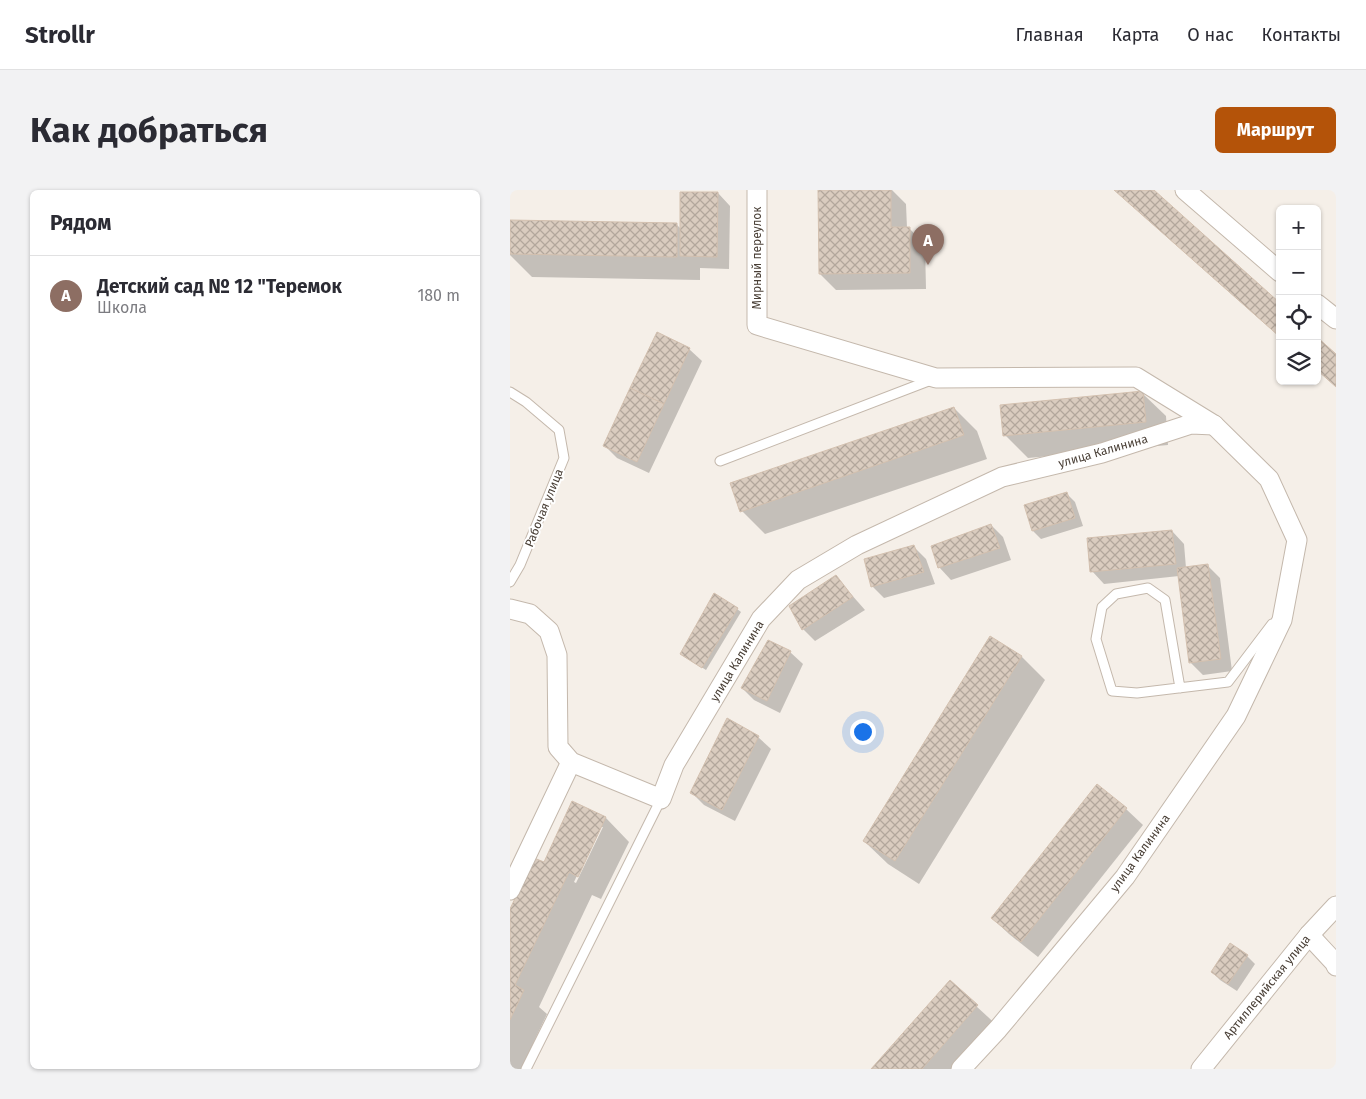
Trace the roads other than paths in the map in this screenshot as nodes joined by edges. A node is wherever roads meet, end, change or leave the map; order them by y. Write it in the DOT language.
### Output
graph roads {
  1 [pos="757,190"];
  2 [pos="1185,190"];
  3 [pos="1276,269"];
  4 [pos="1321,307"];
  5 [pos="1336,319"];
  6 [pos="936,378"];
  7 [pos="510,392"];
  8 [pos="1214,425"];
  9 [pos="720,461"];
  10 [pos="510,582"];
  11 [pos="1284,608"];
  12 [pos="510,609"];
  13 [pos="1180,688"];
  14 [pos="571,762"];
  15 [pos="661,799"];
  16 [pos="510,890"];
  17 [pos="1336,906"];
  18 [pos="1309,935"];
  19 [pos="1336,966"];
  20 [pos="526,1069"];
  21 [pos="961,1069"];
  22 [pos="1201,1069"];
  1 -- 6 [label="street, Мирный переулок"];
  2 -- 3 [label="street"];
  4 -- 5 [label="street"];
  6 -- 8 [label="street"];
  6 -- 9 [label="lane"];
  7 -- 10 [label="lane, Рабочая улица"];
  8 -- 11 [label="street, улица Калинина"];
  8 -- 15 [label="street, улица Калинина"];
  11 -- 13 [label="lane"];
  11 -- 21 [label="street, улица Калинина"];
  12 -- 14 [label="street"];
  13 -- 13 [label="lane"];
  14 -- 15 [label="street"];
  14 -- 16 [label="street"];
  15 -- 20 [label="lane, улица Калинина"];
  17 -- 18 [label="street, Артиллерийская улица"];
  18 -- 19 [label="street"];
  18 -- 22 [label="street, Артиллерийская улица"];
}
